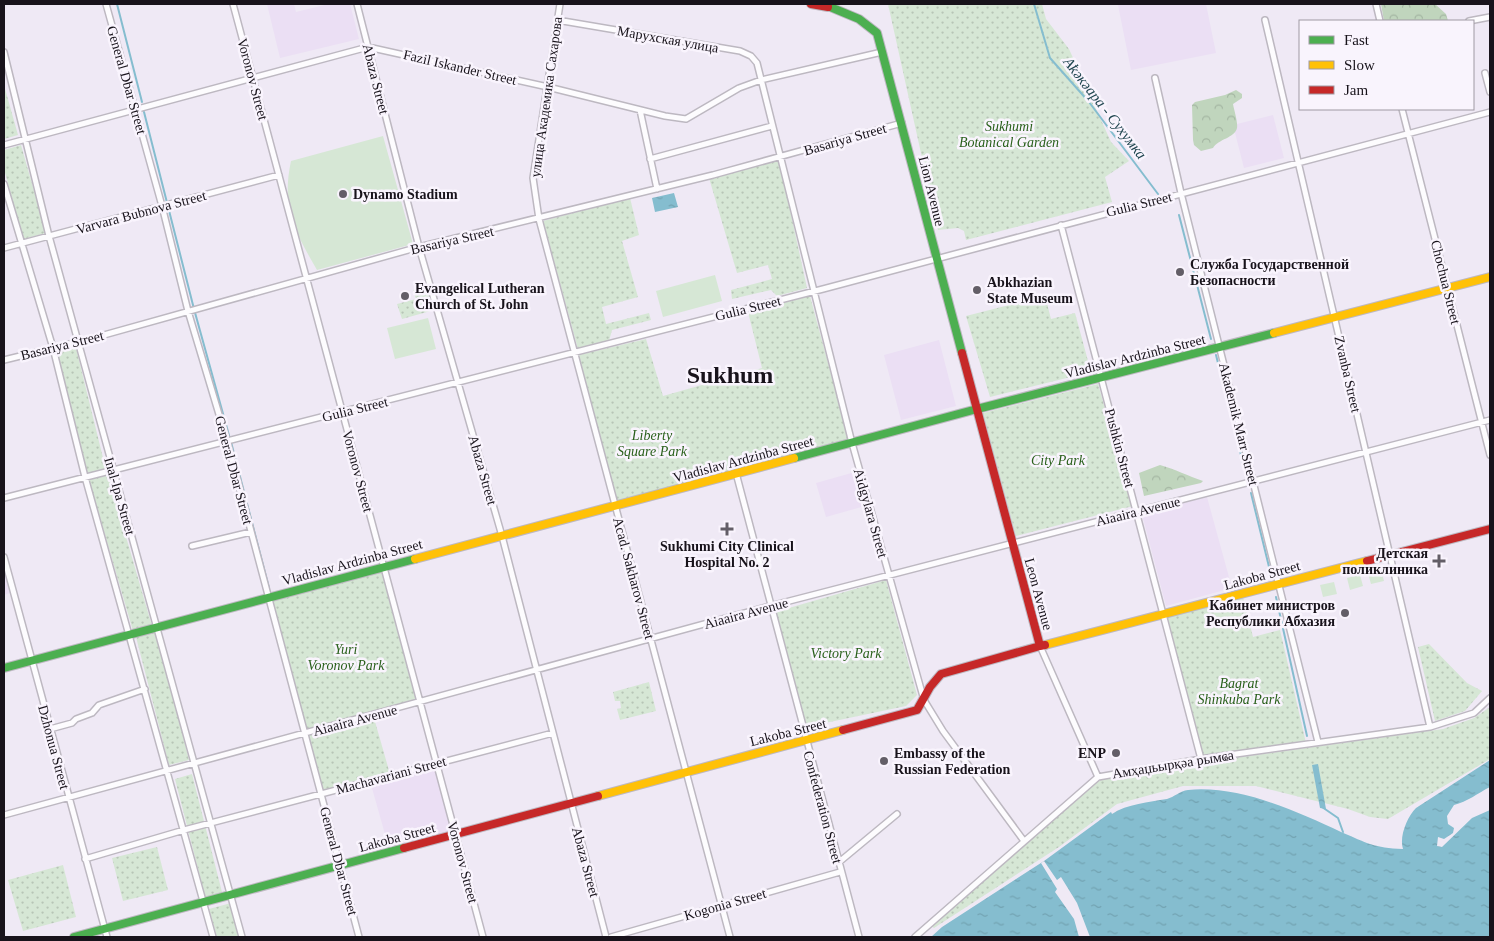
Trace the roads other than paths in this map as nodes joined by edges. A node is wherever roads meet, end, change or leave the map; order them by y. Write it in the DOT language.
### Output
graph roads {
  1 [pos="106,4"];
  2 [pos="233,4"];
  3 [pos="357,4"];
  4 [pos="560,4"];
  5 [pos="811,4"];
  6 [pos="1376,4"];
  7 [pos="826,5"];
  8 [pos="1490,17"];
  9 [pos="557,20"];
  10 [pos="1265,20"];
  11 [pos="1380,20"];
  12 [pos="1474,20"];
  13 [pos="368,47"];
  14 [pos="4,52"];
  15 [pos="882,52"];
  16 [pos="1485,73"];
  17 [pos="252,77"];
  18 [pos="1155,78"];
  19 [pos="761,80"];
  20 [pos="548,87"];
  21 [pos="1490,92"];
  22 [pos="136,109"];
  23 [pos="640,110"];
  24 [pos="1402,110"];
  25 [pos="1490,112"];
  26 [pos="902,124"];
  27 [pos="772,126"];
  28 [pos="1409,133"];
  29 [pos="25,138"];
  30 [pos="4,145"];
  31 [pos="779,158"];
  32 [pos="650,159"];
  33 [pos="1298,162"];
  34 [pos="279,175"];
  35 [pos="4,184"];
  36 [pos="657,189"];
  37 [pos="1181,193"];
  38 [pos="162,206"];
  39 [pos="539,219"];
  40 [pos="1061,224"];
  41 [pos="49,236"];
  42 [pos="22,244"];
  43 [pos="420,247"];
  44 [pos="4,248"];
  45 [pos="935,258"];
  46 [pos="306,277"];
  47 [pos="1490,278"];
  48 [pos="1448,288"];
  49 [pos="812,292"];
  50 [pos="188,311"];
  51 [pos="1334,318"];
  52 [pos="78,342"];
  53 [pos="1220,347"];
  54 [pos="53,348"];
  55 [pos="574,353"];
  56 [pos="4,360"];
  57 [pos="1102,378"];
  58 [pos="458,382"];
  59 [pos="977,409"];
  60 [pos="342,412"];
  61 [pos="1490,420"];
  62 [pos="1482,422"];
  63 [pos="227,441"];
  64 [pos="852,443"];
  65 [pos="1366,452"];
  66 [pos="1490,455"];
  67 [pos="113,470"];
  68 [pos="736,473"];
  69 [pos="85,478"];
  70 [pos="1254,481"];
  71 [pos="4,498"];
  72 [pos="614,506"];
  73 [pos="1137,511"];
  74 [pos="1490,529"];
  75 [pos="251,532"];
  76 [pos="502,536"];
  77 [pos="1013,544"];
  78 [pos="192,546"];
  79 [pos="1390,555"];
  80 [pos="4,556"];
  81 [pos="383,567"];
  82 [pos="889,575"];
  83 [pos="1279,584"];
  84 [pos="268,598"];
  85 [pos="770,606"];
  86 [pos="1164,614"];
  87 [pos="157,627"];
  88 [pos="130,634"];
  89 [pos="650,639"];
  90 [pos="1040,646"];
  91 [pos="32,660"];
  92 [pos="4,668"];
  93 [pos="537,670"];
  94 [pos="145,689"];
  95 [pos="1490,698"];
  96 [pos="924,700"];
  97 [pos="420,702"];
  98 [pos="1430,727"];
  99 [pos="50,729"];
  100 [pos="553,733"];
  101 [pos="305,734"];
  102 [pos="806,740"];
  103 [pos="1318,742"];
  104 [pos="1200,759"];
  105 [pos="436,763"];
  106 [pos="194,764"];
  107 [pos="168,771"];
  108 [pos="686,771"];
  109 [pos="1098,777"];
  110 [pos="321,794"];
  111 [pos="68,798"];
  112 [pos="571,803"];
  113 [pos="897,814"];
  114 [pos="4,816"];
  115 [pos="210,823"];
  116 [pos="184,830"];
  117 [pos="455,835"];
  118 [pos="1024,841"];
  119 [pos="85,859"];
  120 [pos="838,864"];
  121 [pos="340,866"];
  122 [pos="840,872"];
  123 [pos="230,895"];
  124 [pos="203,902"];
  125 [pos="722,904"];
  126 [pos="106,933"];
  127 [pos="74,937"];
  128 [pos="213,937"];
  129 [pos="242,937"];
  130 [pos="359,937"];
  131 [pos="483,937"];
  132 [pos="606,937"];
  133 [pos="611,937"];
  134 [pos="730,937"];
  135 [pos="858,937"];
  136 [pos="915,937"];
  1 -- 22 [label="street, General Dbar Street"];
  2 -- 17 [label="street, Voronov Street"];
  3 -- 13 [label="street, Abaza Street"];
  4 -- 9 [label="street, улица Академика Сахарова"];
  5 -- 7 [label="main road, Lion Avenue"];
  6 -- 11 [label="street"];
  7 -- 15 [label="main road, Lion Avenue"];
  8 -- 12 [label="street"];
  9 -- 19 [label="street, Марухская улица"];
  9 -- 20 [label="street, улица Академика Сахарова"];
  10 -- 33 [label="street, Zvanba Street"];
  13 -- 17 [label="street, Fazil Iskander Street"];
  13 -- 20 [label="street, Fazil Iskander Street"];
  13 -- 43 [label="street, Abaza Street"];
  14 -- 29 [label="street, Inal-Ipa Street"];
  15 -- 19 [label="street, Fazil Iskander Street"];
  15 -- 26 [label="main road, Lion Avenue"];
  16 -- 21 [label="street"];
  17 -- 22 [label="street, Fazil Iskander Street"];
  17 -- 34 [label="street, Voronov Street"];
  18 -- 37 [label="street, Akademik Marr Street"];
  19 -- 23 [label="street, Fazil Iskander Street"];
  19 -- 27 [label="street, Марухская улица"];
  20 -- 23 [label="street, Fazil Iskander Street"];
  20 -- 39 [label="street, улица Академика Сахарова"];
  22 -- 29 [label="street, Fazil Iskander Street"];
  22 -- 38 [label="street, General Dbar Street"];
  23 -- 32 [label="street"];
  24 -- 28 [label="street, Chochua Street"];
  25 -- 28 [label="street, Gulia Street"];
  26 -- 31 [label="street, Basariya Street"];
  26 -- 45 [label="main road, Lion Avenue"];
  27 -- 31 [label="street, Aidgylara Street"];
  27 -- 32 [label="street"];
  28 -- 33 [label="street, Gulia Street"];
  28 -- 48 [label="street, Chochua Street"];
  29 -- 30 [label="street, Fazil Iskander Street"];
  29 -- 41 [label="street, Inal-Ipa Street"];
  31 -- 36 [label="street, Basariya Street"];
  31 -- 49 [label="street, Aidgylara Street"];
  32 -- 36 [label="street"];
  33 -- 37 [label="street, Gulia Street"];
  33 -- 51 [label="street, Zvanba Street"];
  34 -- 38 [label="street, Varvara Bubnova Street"];
  34 -- 46 [label="street, Voronov Street"];
  35 -- 42 [label="street, Inal-Ipa Street"];
  36 -- 39 [label="street, Basariya Street"];
  37 -- 40 [label="street, Gulia Street"];
  37 -- 53 [label="street, Akademik Marr Street"];
  38 -- 41 [label="street, Varvara Bubnova Street"];
  38 -- 50 [label="street, General Dbar Street"];
  39 -- 43 [label="street, Basariya Street"];
  39 -- 55 [label="street, Acad. Sakharov Street"];
  40 -- 45 [label="street, Gulia Street"];
  40 -- 57 [label="street, Pushkin Street"];
  41 -- 42 [label="street, Varvara Bubnova Street"];
  41 -- 52 [label="street, Inal-Ipa Street"];
  42 -- 44 [label="street, Varvara Bubnova Street"];
  42 -- 54 [label="street, Inal-Ipa Street"];
  43 -- 46 [label="street, Basariya Street"];
  43 -- 58 [label="street, Abaza Street"];
  45 -- 49 [label="street, Gulia Street"];
  45 -- 59 [label="main road, Lion Avenue"];
  46 -- 50 [label="street, Basariya Street"];
  46 -- 60 [label="street, Voronov Street"];
  47 -- 48 [label="main road, Vladislav Ardzinba Street"];
  48 -- 51 [label="main road, Vladislav Ardzinba Street"];
  48 -- 62 [label="street, Chochua Street"];
  49 -- 55 [label="street, Gulia Street"];
  49 -- 64 [label="street, Aidgylara Street"];
  50 -- 52 [label="street, Basariya Street"];
  50 -- 63 [label="street, General Dbar Street"];
  51 -- 53 [label="main road, Vladislav Ardzinba Street"];
  51 -- 65 [label="street, Zvanba Street"];
  52 -- 54 [label="street, Basariya Street"];
  52 -- 67 [label="street, Inal-Ipa Street"];
  53 -- 57 [label="main road, Vladislav Ardzinba Street"];
  53 -- 70 [label="street, Akademik Marr Street"];
  54 -- 56 [label="street, Basariya Street"];
  54 -- 69 [label="street, Inal-Ipa Street"];
  55 -- 58 [label="street, Gulia Street"];
  55 -- 72 [label="street, Acad. Sakharov Street"];
  57 -- 59 [label="main road, Vladislav Ardzinba Street"];
  57 -- 73 [label="street, Pushkin Street"];
  58 -- 60 [label="street, Gulia Street"];
  58 -- 76 [label="street, Abaza Street"];
  59 -- 64 [label="main road, Vladislav Ardzinba Street"];
  59 -- 77 [label="main road, Leon Avenue"];
  60 -- 63 [label="street, Gulia Street"];
  60 -- 81 [label="street, Voronov Street"];
  61 -- 62 [label="street, Aiaaira Avenue"];
  62 -- 65 [label="street, Aiaaira Avenue"];
  62 -- 66 [label="street, Chochua Street"];
  63 -- 67 [label="street, Gulia Street"];
  63 -- 75 [label="street, General Dbar Street"];
  64 -- 68 [label="main road, Vladislav Ardzinba Street"];
  64 -- 82 [label="street, Aidgylara Street"];
  65 -- 70 [label="street, Aiaaira Avenue"];
  65 -- 79 [label="street, Zvanba Street"];
  67 -- 69 [label="street, Gulia Street"];
  67 -- 87 [label="street, Inal-Ipa Street"];
  68 -- 72 [label="main road, Vladislav Ardzinba Street"];
  68 -- 85 [label="street, Confederation Street"];
  69 -- 71 [label="street, Gulia Street"];
  69 -- 88 [label="street, Inal-Ipa Street"];
  70 -- 73 [label="street, Aiaaira Avenue"];
  70 -- 83 [label="street, Akademik Marr Street"];
  72 -- 76 [label="main road, Vladislav Ardzinba Street"];
  72 -- 89 [label="street, Acad. Sakharov Street"];
  73 -- 77 [label="street, Aiaaira Avenue"];
  73 -- 86 [label="street, Pushkin Street"];
  74 -- 79 [label="main road, Lakoba Street"];
  75 -- 78 [label="street"];
  75 -- 84 [label="street, General Dbar Street"];
  76 -- 81 [label="main road, Vladislav Ardzinba Street"];
  76 -- 93 [label="street, Abaza Street"];
  77 -- 82 [label="street, Aiaaira Avenue"];
  77 -- 90 [label="main road, Leon Avenue"];
  79 -- 83 [label="main road, Lakoba Street"];
  79 -- 98 [label="street, Zvanba Street"];
  80 -- 91 [label="street, Dzhonua Street"];
  81 -- 84 [label="main road, Vladislav Ardzinba Street"];
  81 -- 97 [label="street, Voronov Street"];
  82 -- 85 [label="street, Aiaaira Avenue"];
  82 -- 96 [label="street, Aidgylara Street"];
  83 -- 86 [label="main road, Lakoba Street"];
  83 -- 103 [label="street, Akademik Marr Street"];
  84 -- 87 [label="main road, Vladislav Ardzinba Street"];
  84 -- 101 [label="street, General Dbar Street"];
  85 -- 89 [label="street, Aiaaira Avenue"];
  85 -- 102 [label="street, Confederation Street"];
  86 -- 90 [label="main road, Lakoba Street"];
  86 -- 104 [label="street, Pushkin Street"];
  87 -- 88 [label="main road, Vladislav Ardzinba Street"];
  87 -- 106 [label="street, Inal-Ipa Street"];
  88 -- 91 [label="main road, Vladislav Ardzinba Street"];
  88 -- 94 [label="street, Inal-Ipa Street"];
  89 -- 93 [label="street, Aiaaira Avenue"];
  89 -- 108 [label="street, Acad. Sakharov Street"];
  90 -- 96 [label="main road, Lakoba Street"];
  90 -- 109 [label="street, Leon Avenue"];
  91 -- 92 [label="main road, Vladislav Ardzinba Street"];
  91 -- 99 [label="street, Dzhonua Street"];
  93 -- 97 [label="street, Aiaaira Avenue"];
  93 -- 100 [label="street, Abaza Street"];
  94 -- 99 [label="street"];
  94 -- 107 [label="street, Inal-Ipa Street"];
  95 -- 98 [label="street, Амҳаџьырқәа рымҩа"];
  96 -- 102 [label="main road, Lakoba Street"];
  96 -- 118 [label="street, Aidgylara Street"];
  97 -- 101 [label="street, Aiaaira Avenue"];
  97 -- 105 [label="street, Voronov Street"];
  98 -- 103 [label="street, Амҳаџьырқәа рымҩа"];
  99 -- 111 [label="street, Dzhonua Street"];
  100 -- 105 [label="street, Machavariani Street"];
  100 -- 112 [label="street, Abaza Street"];
  101 -- 106 [label="street, Aiaaira Avenue"];
  101 -- 110 [label="street, General Dbar Street"];
  102 -- 108 [label="main road, Lakoba Street"];
  102 -- 120 [label="street, Confederation Street"];
  103 -- 104 [label="street, Амҳаџьырқәа рымҩа"];
  104 -- 109 [label="street, Амҳаџьырқәа рымҩа"];
  105 -- 110 [label="street, Machavariani Street"];
  105 -- 117 [label="street, Voronov Street"];
  106 -- 107 [label="street, Aiaaira Avenue"];
  106 -- 115 [label="street, Inal-Ipa Street"];
  107 -- 111 [label="street, Aiaaira Avenue"];
  107 -- 116 [label="street, Inal-Ipa Street"];
  108 -- 112 [label="main road, Lakoba Street"];
  108 -- 125 [label="street, Acad. Sakharov Street"];
  109 -- 118 [label="street, Амҳаџьырқәа рымҩа"];
  110 -- 115 [label="street, Machavariani Street"];
  110 -- 121 [label="street, General Dbar Street"];
  111 -- 114 [label="street, Aiaaira Avenue"];
  111 -- 119 [label="street, Dzhonua Street"];
  112 -- 117 [label="main road, Lakoba Street"];
  112 -- 132 [label="street, Abaza Street"];
  113 -- 120 [label="street"];
  115 -- 116 [label="street, Machavariani Street"];
  115 -- 123 [label="street, Inal-Ipa Street"];
  116 -- 119 [label="street, Machavariani Street"];
  116 -- 124 [label="street, Inal-Ipa Street"];
  117 -- 121 [label="main road, Lakoba Street"];
  117 -- 131 [label="street, Voronov Street"];
  118 -- 136 [label="street, Амҳаџьырқәа рымҩа"];
  119 -- 126 [label="street, Dzhonua Street"];
  120 -- 122 [label="street, Confederation Street"];
  121 -- 123 [label="main road, Lakoba Street"];
  121 -- 130 [label="street, General Dbar Street"];
  122 -- 125 [label="street, Kogonia Street"];
  122 -- 135 [label="street, Confederation Street"];
  123 -- 124 [label="main road, Lakoba Street"];
  123 -- 129 [label="street, Inal-Ipa Street"];
  124 -- 126 [label="main road, Lakoba Street"];
  124 -- 128 [label="street, Inal-Ipa Street"];
  125 -- 133 [label="street, Kogonia Street"];
  125 -- 134 [label="street, Acad. Sakharov Street"];
  126 -- 127 [label="main road, Lakoba Street"];
}
